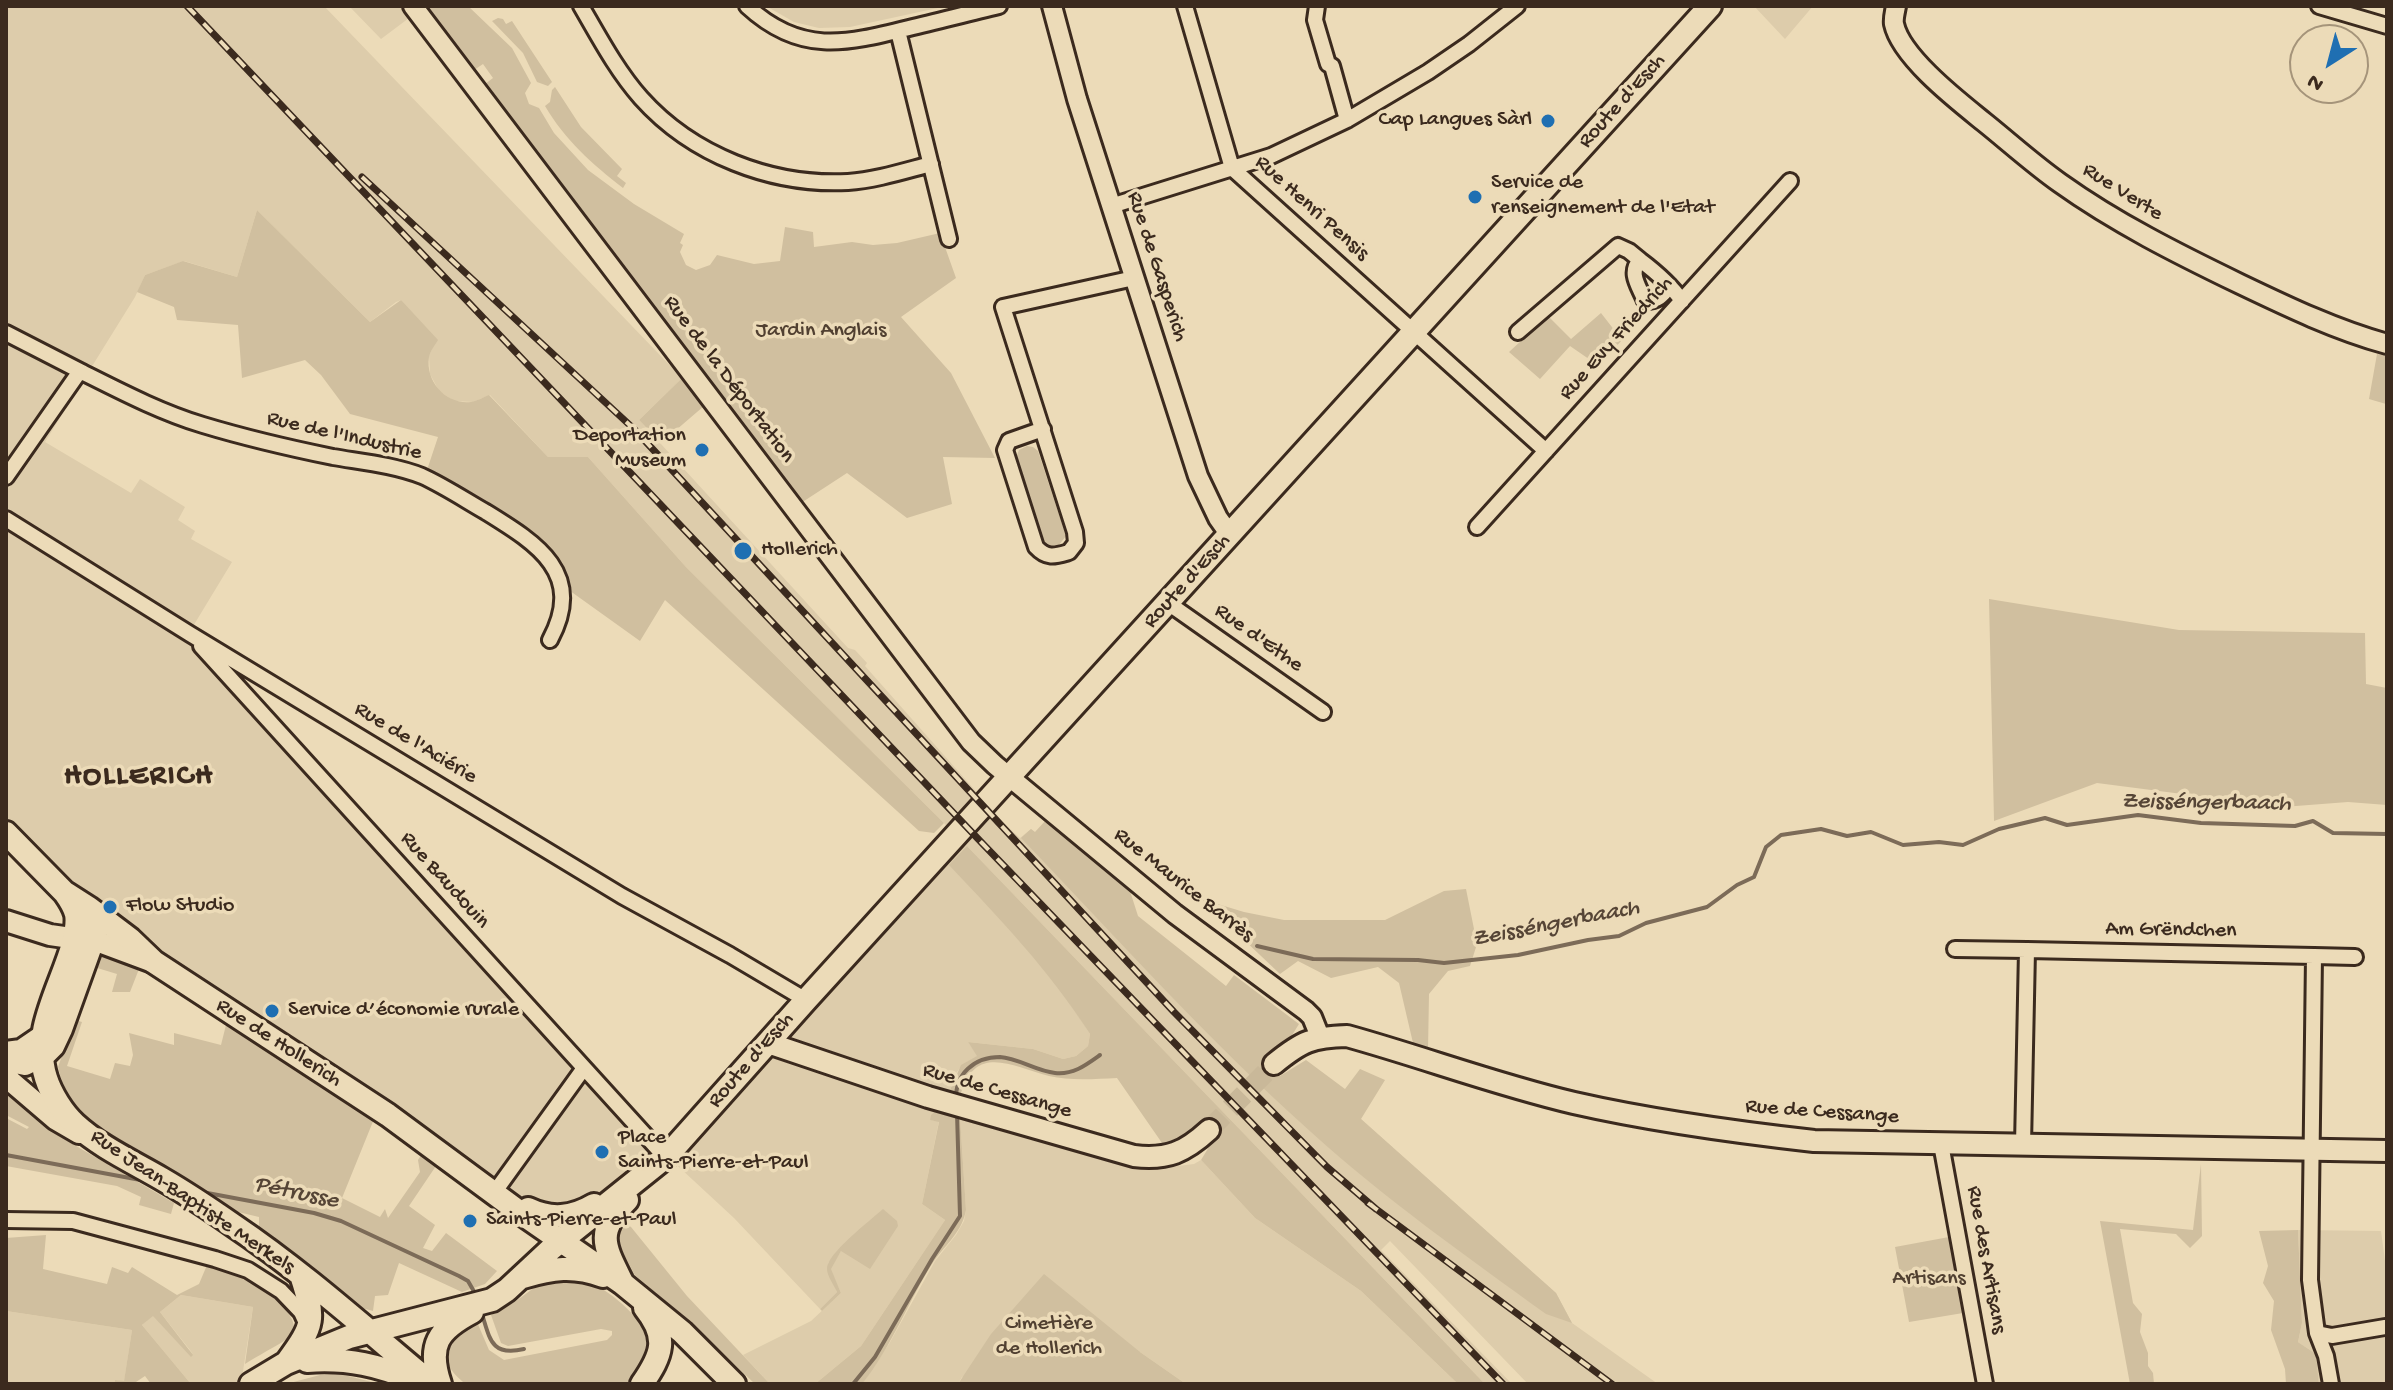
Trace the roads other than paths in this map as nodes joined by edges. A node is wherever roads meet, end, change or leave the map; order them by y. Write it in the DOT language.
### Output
graph roads {
  1 [pos="413,6"];
  2 [pos="581,6"];
  3 [pos="747,6"];
  4 [pos="999,6"];
  5 [pos="1052,6"];
  6 [pos="1185,6"];
  7 [pos="1317,6"];
  8 [pos="1710,6"];
  9 [pos="1896,6"];
  10 [pos="2319,6"];
  11 [pos="1507,9"];
  12 [pos="2387,26"];
  13 [pos="898,31"];
  14 [pos="1347,120"];
  15 [pos="931,164"];
  16 [pos="1232,168"];
  17 [pos="1790,181"];
  18 [pos="1111,206"];
  19 [pos="949,239"];
  20 [pos="1640,260"];
  21 [pos="1134,278"];
  22 [pos="1670,286"];
  23 [pos="1682,301"];
  24 [pos="1414,332"];
  25 [pos="1518,332"];
  26 [pos="6,333"];
  27 [pos="2387,344"];
  28 [pos="80,371"];
  29 [pos="1043,429"];
  30 [pos="1546,451"];
  31 [pos="6,477"];
  32 [pos="6,519"];
  33 [pos="1477,527"];
  34 [pos="1230,535"];
  35 [pos="1168,603"];
  36 [pos="190,634"];
  37 [pos="550,640"];
  38 [pos="1323,712"];
  39 [pos="1009,777"];
  40 [pos="6,833"];
  41 [pos="64,892"];
  42 [pos="89,908"];
  43 [pos="6,921"];
  44 [pos="84,939"];
  45 [pos="1955,949"];
  46 [pos="2027,950"];
  47 [pos="2314,956"];
  48 [pos="2355,957"];
  49 [pos="154,962"];
  50 [pos="806,1000"];
  51 [pos="1320,1037"];
  52 [pos="768,1043"];
  53 [pos="43,1046"];
  54 [pos="6,1052"];
  55 [pos="6,1061"];
  56 [pos="1274,1064"];
  57 [pos="584,1068"];
  58 [pos="6,1077"];
  59 [pos="1209,1130"];
  60 [pos="94,1139"];
  61 [pos="1941,1144"];
  62 [pos="2023,1145"];
  63 [pos="2311,1150"];
  64 [pos="2387,1151"];
  65 [pos="666,1158"];
  66 [pos="494,1193"];
  67 [pos="6,1220"];
  68 [pos="561,1241"];
  69 [pos="301,1275"];
  70 [pos="522,1277"];
  71 [pos="622,1283"];
  72 [pos="468,1309"];
  73 [pos="2385,1327"];
  74 [pos="308,1329"];
  75 [pos="368,1331"];
  76 [pos="2317,1333"];
  77 [pos="286,1363"];
  78 [pos="251,1384"];
  79 [pos="422,1384"];
  80 [pos="432,1384"];
  81 [pos="440,1384"];
  82 [pos="642,1384"];
  83 [pos="734,1384"];
  84 [pos="1985,1384"];
  85 [pos="2331,1384"];
  1 -- 39 [label="street, Rue de la Déportation"];
  2 -- 15 [label="street"];
  3 -- 13 [label="street"];
  4 -- 13 [label="street"];
  5 -- 18 [label="street, Rue de Gasperich"];
  6 -- 16 [label="street, Rue Henri Pensis"];
  7 -- 14 [label="street"];
  8 -- 24 [label="main road, Route d'Esch"];
  9 -- 27 [label="street, Rue Verte"];
  10 -- 12 [label="street"];
  11 -- 14 [label="street"];
  13 -- 15 [label="street"];
  14 -- 16 [label="street"];
  15 -- 19 [label="street"];
  16 -- 18 [label="street"];
  16 -- 24 [label="street, Rue Henri Pensis"];
  17 -- 23 [label="street, Rue Evy Friedrich"];
  18 -- 21 [label="street, Rue de Gasperich"];
  20 -- 22 [label="street"];
  20 -- 22 [label="street"];
  20 -- 25 [label="street"];
  21 -- 29 [label="street"];
  21 -- 34 [label="street, Rue de Gasperich"];
  22 -- 23 [label="street"];
  23 -- 30 [label="street, Rue Evy Friedrich"];
  24 -- 30 [label="street, Rue Henri Pensis"];
  24 -- 34 [label="main road, Route d'Esch"];
  26 -- 28 [label="street, Rue de l'Industrie"];
  28 -- 31 [label="street"];
  28 -- 37 [label="street, Rue de l'Industrie"];
  29 -- 29 [label="street"];
  30 -- 33 [label="street, Rue Evy Friedrich"];
  32 -- 36 [label="street, Rue de l'Aciérie"];
  34 -- 35 [label="main road, Route d'Esch"];
  35 -- 38 [label="street, Rue d'Ethe"];
  35 -- 39 [label="main road, Route d'Esch"];
  36 -- 50 [label="street, Rue de l'Aciérie"];
  36 -- 57 [label="street, Rue Baudouin"];
  39 -- 50 [label="main road, Route d'Esch"];
  39 -- 51 [label="street, Rue Maurice Barrès"];
  40 -- 41 [label="main road, Rue de Hollerich"];
  41 -- 42 [label="main road, Rue de Hollerich"];
  41 -- 44 [label="main road"];
  42 -- 44 [label="main road"];
  42 -- 49 [label="main road, Rue de Hollerich"];
  43 -- 44 [label="main road"];
  44 -- 49 [label="main road"];
  44 -- 53 [label="main road"];
  45 -- 46 [label="street, Am Grëndchen"];
  46 -- 47 [label="street, Am Grëndchen"];
  46 -- 62 [label="street"];
  47 -- 48 [label="street, Am Grëndchen"];
  47 -- 63 [label="street"];
  49 -- 66 [label="main road, Rue de Hollerich"];
  50 -- 52 [label="main road, Route d'Esch"];
  51 -- 56 [label="main road"];
  51 -- 61 [label="main road, Rue de Cessange"];
  52 -- 59 [label="main road, Rue de Cessange"];
  52 -- 65 [label="main road, Route d'Esch"];
  53 -- 54 [label="main road"];
  53 -- 55 [label="main road"];
  53 -- 60 [label="main road, Rue Jean-Baptiste Merkels"];
  57 -- 65 [label="street, Rue Baudouin"];
  57 -- 66 [label="street"];
  58 -- 60 [label="main road"];
  60 -- 69 [label="main road, Rue Jean-Baptiste Merkels"];
  61 -- 62 [label="main road, Rue de Cessange"];
  61 -- 84 [label="street, Rue des Artisans"];
  62 -- 63 [label="main road, Rue de Cessange"];
  63 -- 64 [label="main road, Rue de Cessange"];
  63 -- 76 [label="street"];
  65 -- 66 [label="main road, Route d'Esch"];
  65 -- 68 [label="main road, Route d'Esch"];
  65 -- 71 [label="main road"];
  66 -- 68 [label="main road, Rue de Hollerich"];
  67 -- 74 [label="street"];
  68 -- 70 [label="main road, Route d'Esch"];
  68 -- 71 [label="main road, Rue de Hollerich"];
  69 -- 74 [label="main road"];
  69 -- 75 [label="main road, Rue Jean-Baptiste Merkels"];
  70 -- 71 [label="main road"];
  70 -- 72 [label="main road, Route d'Esch"];
  71 -- 82 [label="main road"];
  71 -- 83 [label="main road"];
  72 -- 75 [label="main road"];
  72 -- 81 [label="main road"];
  73 -- 76 [label="street"];
  74 -- 77 [label="main road"];
  75 -- 77 [label="main road"];
  75 -- 80 [label="main road, Rue Jean-Baptiste Merkels"];
  76 -- 85 [label="street"];
  77 -- 78 [label="main road"];
  77 -- 79 [label="main road"];
}
